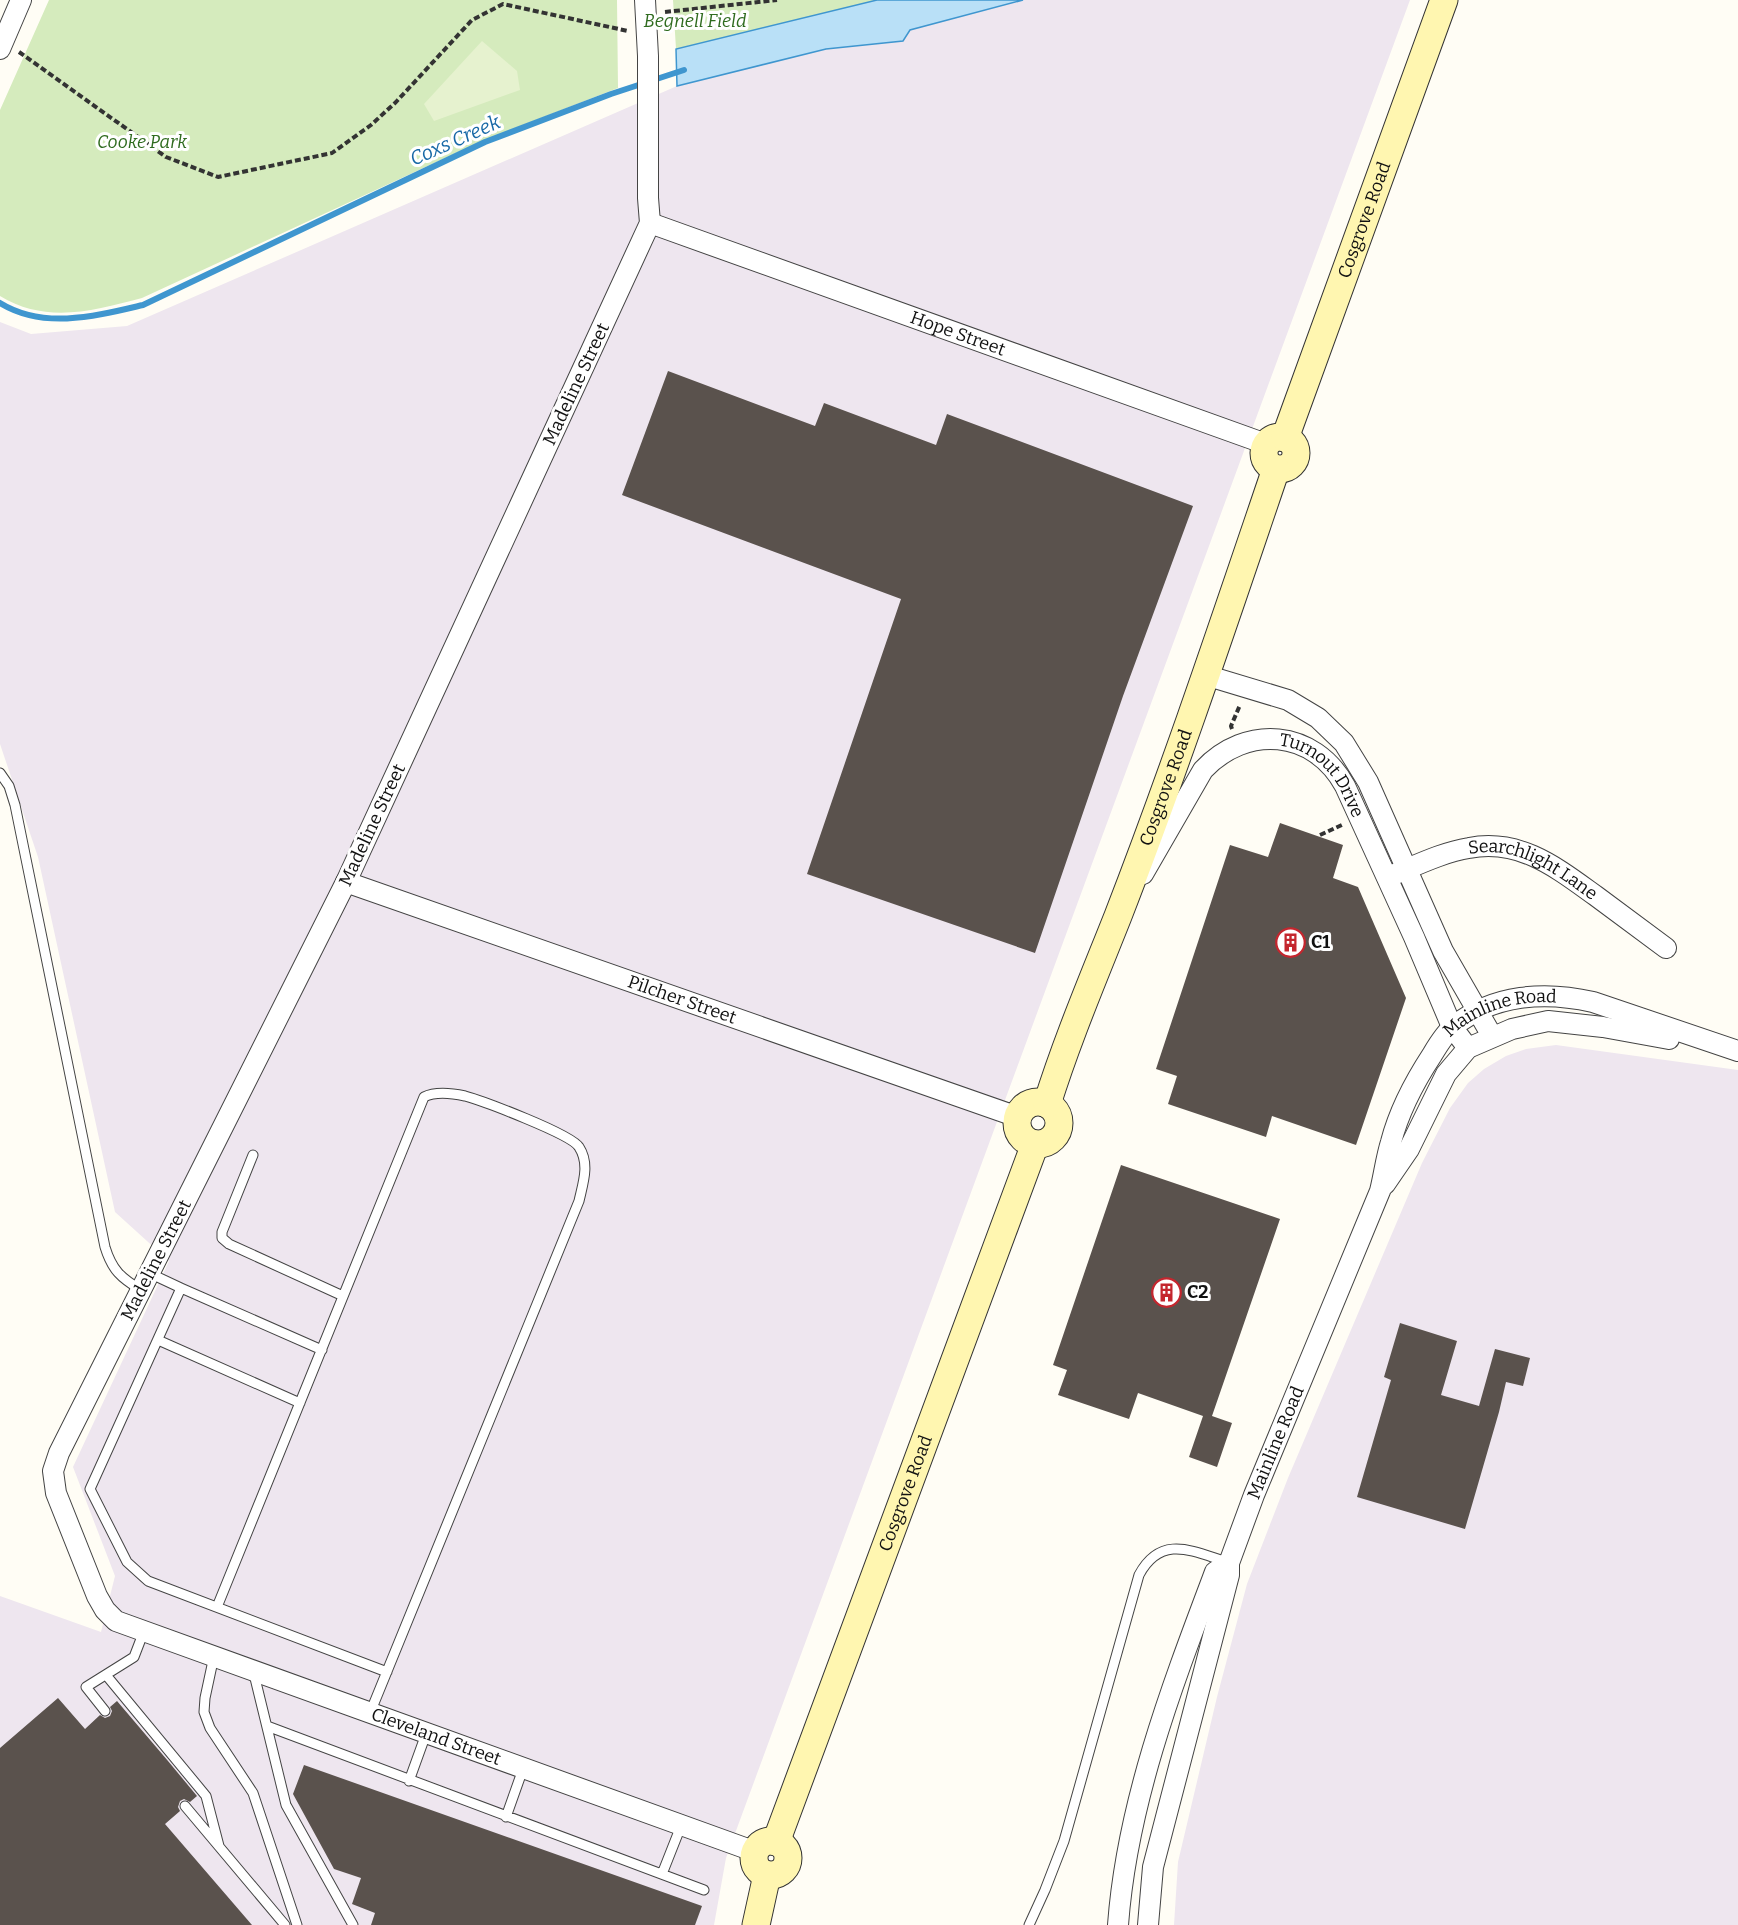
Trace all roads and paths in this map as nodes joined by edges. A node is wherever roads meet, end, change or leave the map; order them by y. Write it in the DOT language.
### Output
graph roads {
  1 [pos="21,0"];
  2 [pos="777,0"];
  3 [pos="1444,0"];
  4 [pos="646,7"];
  5 [pos="3,33"];
  6 [pos="647,35"];
  7 [pos="650,223"];
  8 [pos="1275,441"];
  9 [pos="1205,675"];
  10 [pos="1242,699"];
  11 [pos="1234,735"];
  12 [pos="0,773"];
  13 [pos="1347,822"];
  14 [pos="1320,835"];
  15 [pos="1408,869"];
  16 [pos="1387,878"];
  17 [pos="346,882"];
  18 [pos="1117,917"];
  19 [pos="1666,948"];
  20 [pos="1477,1012"];
  21 [pos="1452,1027"];
  22 [pos="1492,1036"];
  23 [pos="1468,1048"];
  24 [pos="1730,1049"];
  25 [pos="1047,1104"];
  26 [pos="1018,1117"];
  27 [pos="1035,1144"];
  28 [pos="254,1155"];
  29 [pos="1380,1191"];
  30 [pos="145,1282"];
  31 [pos="181,1288"];
  32 [pos="344,1296"];
  33 [pos="158,1340"];
  34 [pos="321,1350"];
  35 [pos="300,1403"];
  36 [pos="1229,1563"];
  37 [pos="217,1607"];
  38 [pos="116,1621"];
  39 [pos="144,1631"];
  40 [pos="214,1656"];
  41 [pos="253,1670"];
  42 [pos="387,1672"];
  43 [pos="106,1675"];
  44 [pos="105,1711"];
  45 [pos="370,1713"];
  46 [pos="267,1726"];
  47 [pos="426,1734"];
  48 [pos="523,1769"];
  49 [pos="410,1781"];
  50 [pos="185,1806"];
  51 [pos="506,1817"];
  52 [pos="681,1826"];
  53 [pos="219,1846"];
  54 [pos="766,1856"];
  55 [pos="662,1874"];
  56 [pos="704,1890"];
  57 [pos="285,1925"];
  58 [pos="297,1925"];
  59 [pos="353,1925"];
  60 [pos="756,1925"];
  61 [pos="1029,1925"];
  62 [pos="1118,1925"];
  63 [pos="1148,1925"];
  1 -- 5 [label="street"];
  2 -- 4 [label="path"];
  3 -- 8 [label="main road, Cosgrove Road"];
  4 -- 6 [label="street, Madeline Street"];
  5 -- 6 [label="path"];
  6 -- 7 [label="street, Madeline Street"];
  7 -- 8 [label="street, Hope Street"];
  7 -- 17 [label="street, Madeline Street"];
  8 -- 9 [label="main road, Cosgrove Road"];
  9 -- 15 [label="street, Turnout Drive"];
  9 -- 18 [label="main road, Cosgrove Road"];
  10 -- 11 [label="path"];
  12 -- 30 [label="lane"];
  13 -- 14 [label="path"];
  15 -- 16 [label="street, Searchlight Lane"];
  15 -- 19 [label="street, Searchlight Lane"];
  15 -- 20 [label="street, Turnout Drive"];
  16 -- 18 [label="street, Turnout Drive"];
  16 -- 21 [label="street, Turnout Drive"];
  17 -- 26 [label="street, Pilcher Street"];
  17 -- 30 [label="street, Madeline Street"];
  18 -- 25 [label="main road, Cosgrove Road"];
  20 -- 21 [label="street, Mainline Road"];
  20 -- 22 [label="street, Turnout Drive"];
  20 -- 24 [label="street, Mainline Road"];
  21 -- 23 [label="street, Turnout Drive"];
  21 -- 29 [label="street, Mainline Road"];
  22 -- 23 [label="street, Mainline Road"];
  22 -- 24 [label="street, Mainline Road"];
  23 -- 29 [label="street, Mainline Road"];
  25 -- 26 [label="main road"];
  25 -- 27 [label="main road"];
  26 -- 27 [label="main road"];
  27 -- 54 [label="main road, Cosgrove Road"];
  28 -- 32 [label="lane"];
  29 -- 36 [label="street, Mainline Road"];
  30 -- 31 [label="lane"];
  30 -- 38 [label="street, Madeline Street"];
  31 -- 33 [label="lane"];
  31 -- 34 [label="lane"];
  32 -- 34 [label="lane"];
  32 -- 42 [label="lane"];
  33 -- 35 [label="lane"];
  33 -- 37 [label="lane"];
  34 -- 35 [label="lane"];
  35 -- 37 [label="lane"];
  36 -- 61 [label="lane"];
  36 -- 62 [label="street, Mainline Road"];
  36 -- 63 [label="street, Mainline Road"];
  37 -- 42 [label="lane"];
  38 -- 39 [label="street, Cleveland Street"];
  39 -- 40 [label="street, Cleveland Street"];
  39 -- 43 [label="lane"];
  40 -- 41 [label="street, Cleveland Street"];
  40 -- 58 [label="lane"];
  41 -- 45 [label="street, Cleveland Street"];
  41 -- 46 [label="lane"];
  42 -- 45 [label="lane"];
  43 -- 44 [label="lane"];
  43 -- 53 [label="lane"];
  45 -- 47 [label="street, Cleveland Street"];
  46 -- 49 [label="lane"];
  46 -- 59 [label="lane"];
  47 -- 48 [label="street, Cleveland Street"];
  47 -- 49 [label="lane"];
  48 -- 51 [label="lane"];
  48 -- 52 [label="street, Cleveland Street"];
  49 -- 51 [label="lane"];
  50 -- 53 [label="lane"];
  51 -- 55 [label="lane"];
  52 -- 54 [label="street, Cleveland Street"];
  52 -- 55 [label="lane"];
  53 -- 57 [label="lane"];
  54 -- 60 [label="main road, Cosgrove Road"];
  55 -- 56 [label="lane"];
}
